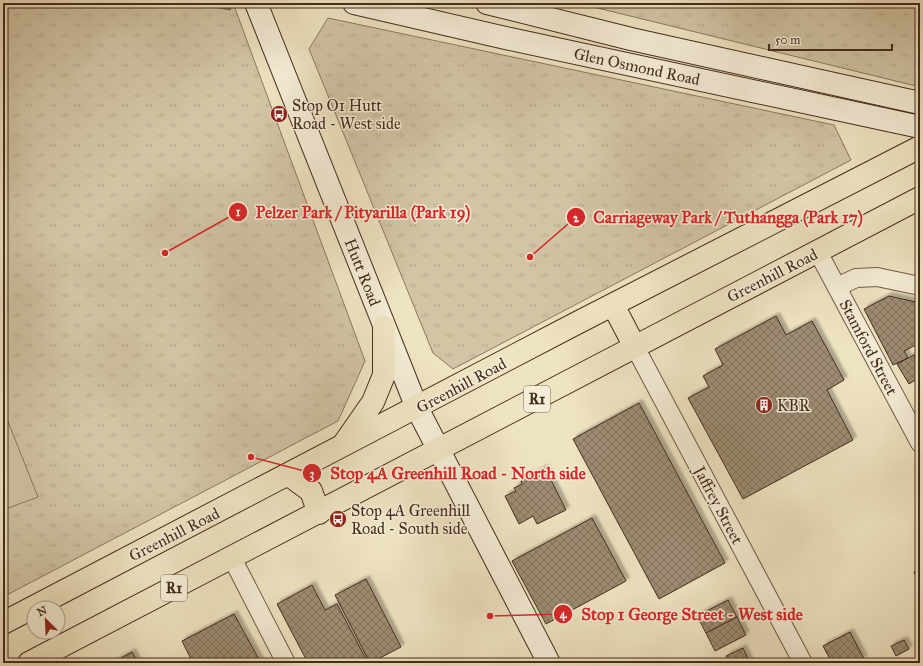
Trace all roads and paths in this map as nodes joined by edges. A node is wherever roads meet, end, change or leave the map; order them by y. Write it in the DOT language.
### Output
graph roads {
  1 [pos="256,3"];
  2 [pos="354,3"];
  3 [pos="487,3"];
  4 [pos="920,103"];
  5 [pos="920,127"];
  6 [pos="920,147"];
  7 [pos="920,198"];
  8 [pos="818,252"];
  9 [pos="920,286"];
  10 [pos="837,288"];
  11 [pos="613,305"];
  12 [pos="384,326"];
  13 [pos="635,347"];
  14 [pos="417,408"];
  15 [pos="920,443"];
  16 [pos="342,448"];
  17 [pos="439,450"];
  18 [pos="290,475"];
  19 [pos="319,513"];
  20 [pos="232,558"];
  21 [pos="3,623"];
  22 [pos="29,663"];
  23 [pos="286,663"];
  24 [pos="549,663"];
  25 [pos="802,663"];
  1 -- 12 [label="main road, Hutt Road"];
  2 -- 5 [label="main road, Glen Osmond Road"];
  3 -- 4 [label="main road, Glen Osmond Road"];
  6 -- 11 [label="highway, Greenhill Road"];
  7 -- 8 [label="highway, Greenhill Road / R1"];
  8 -- 10 [label="street, Stamford Street"];
  8 -- 13 [label="highway, Greenhill Road / R1"];
  9 -- 10 [label="street"];
  10 -- 15 [label="street, Stamford Street"];
  11 -- 13 [label="highway"];
  11 -- 14 [label="highway, Greenhill Road"];
  12 -- 14 [label="main road, Hutt Road"];
  12 -- 16 [label="highway"];
  13 -- 17 [label="highway, Greenhill Road / R1"];
  13 -- 25 [label="street, Jaffrey Street"];
  14 -- 16 [label="highway, Greenhill Road"];
  14 -- 17 [label="main road, Hutt Road"];
  16 -- 18 [label="highway, Greenhill Road"];
  17 -- 19 [label="highway, Greenhill Road / R1"];
  17 -- 24 [label="main road, Hutt Road"];
  18 -- 19 [label="highway"];
  18 -- 21 [label="highway, Greenhill Road"];
  19 -- 20 [label="highway, Greenhill Road / R1"];
  20 -- 22 [label="highway, Greenhill Road / R1"];
  20 -- 23 [label="street"];
}
